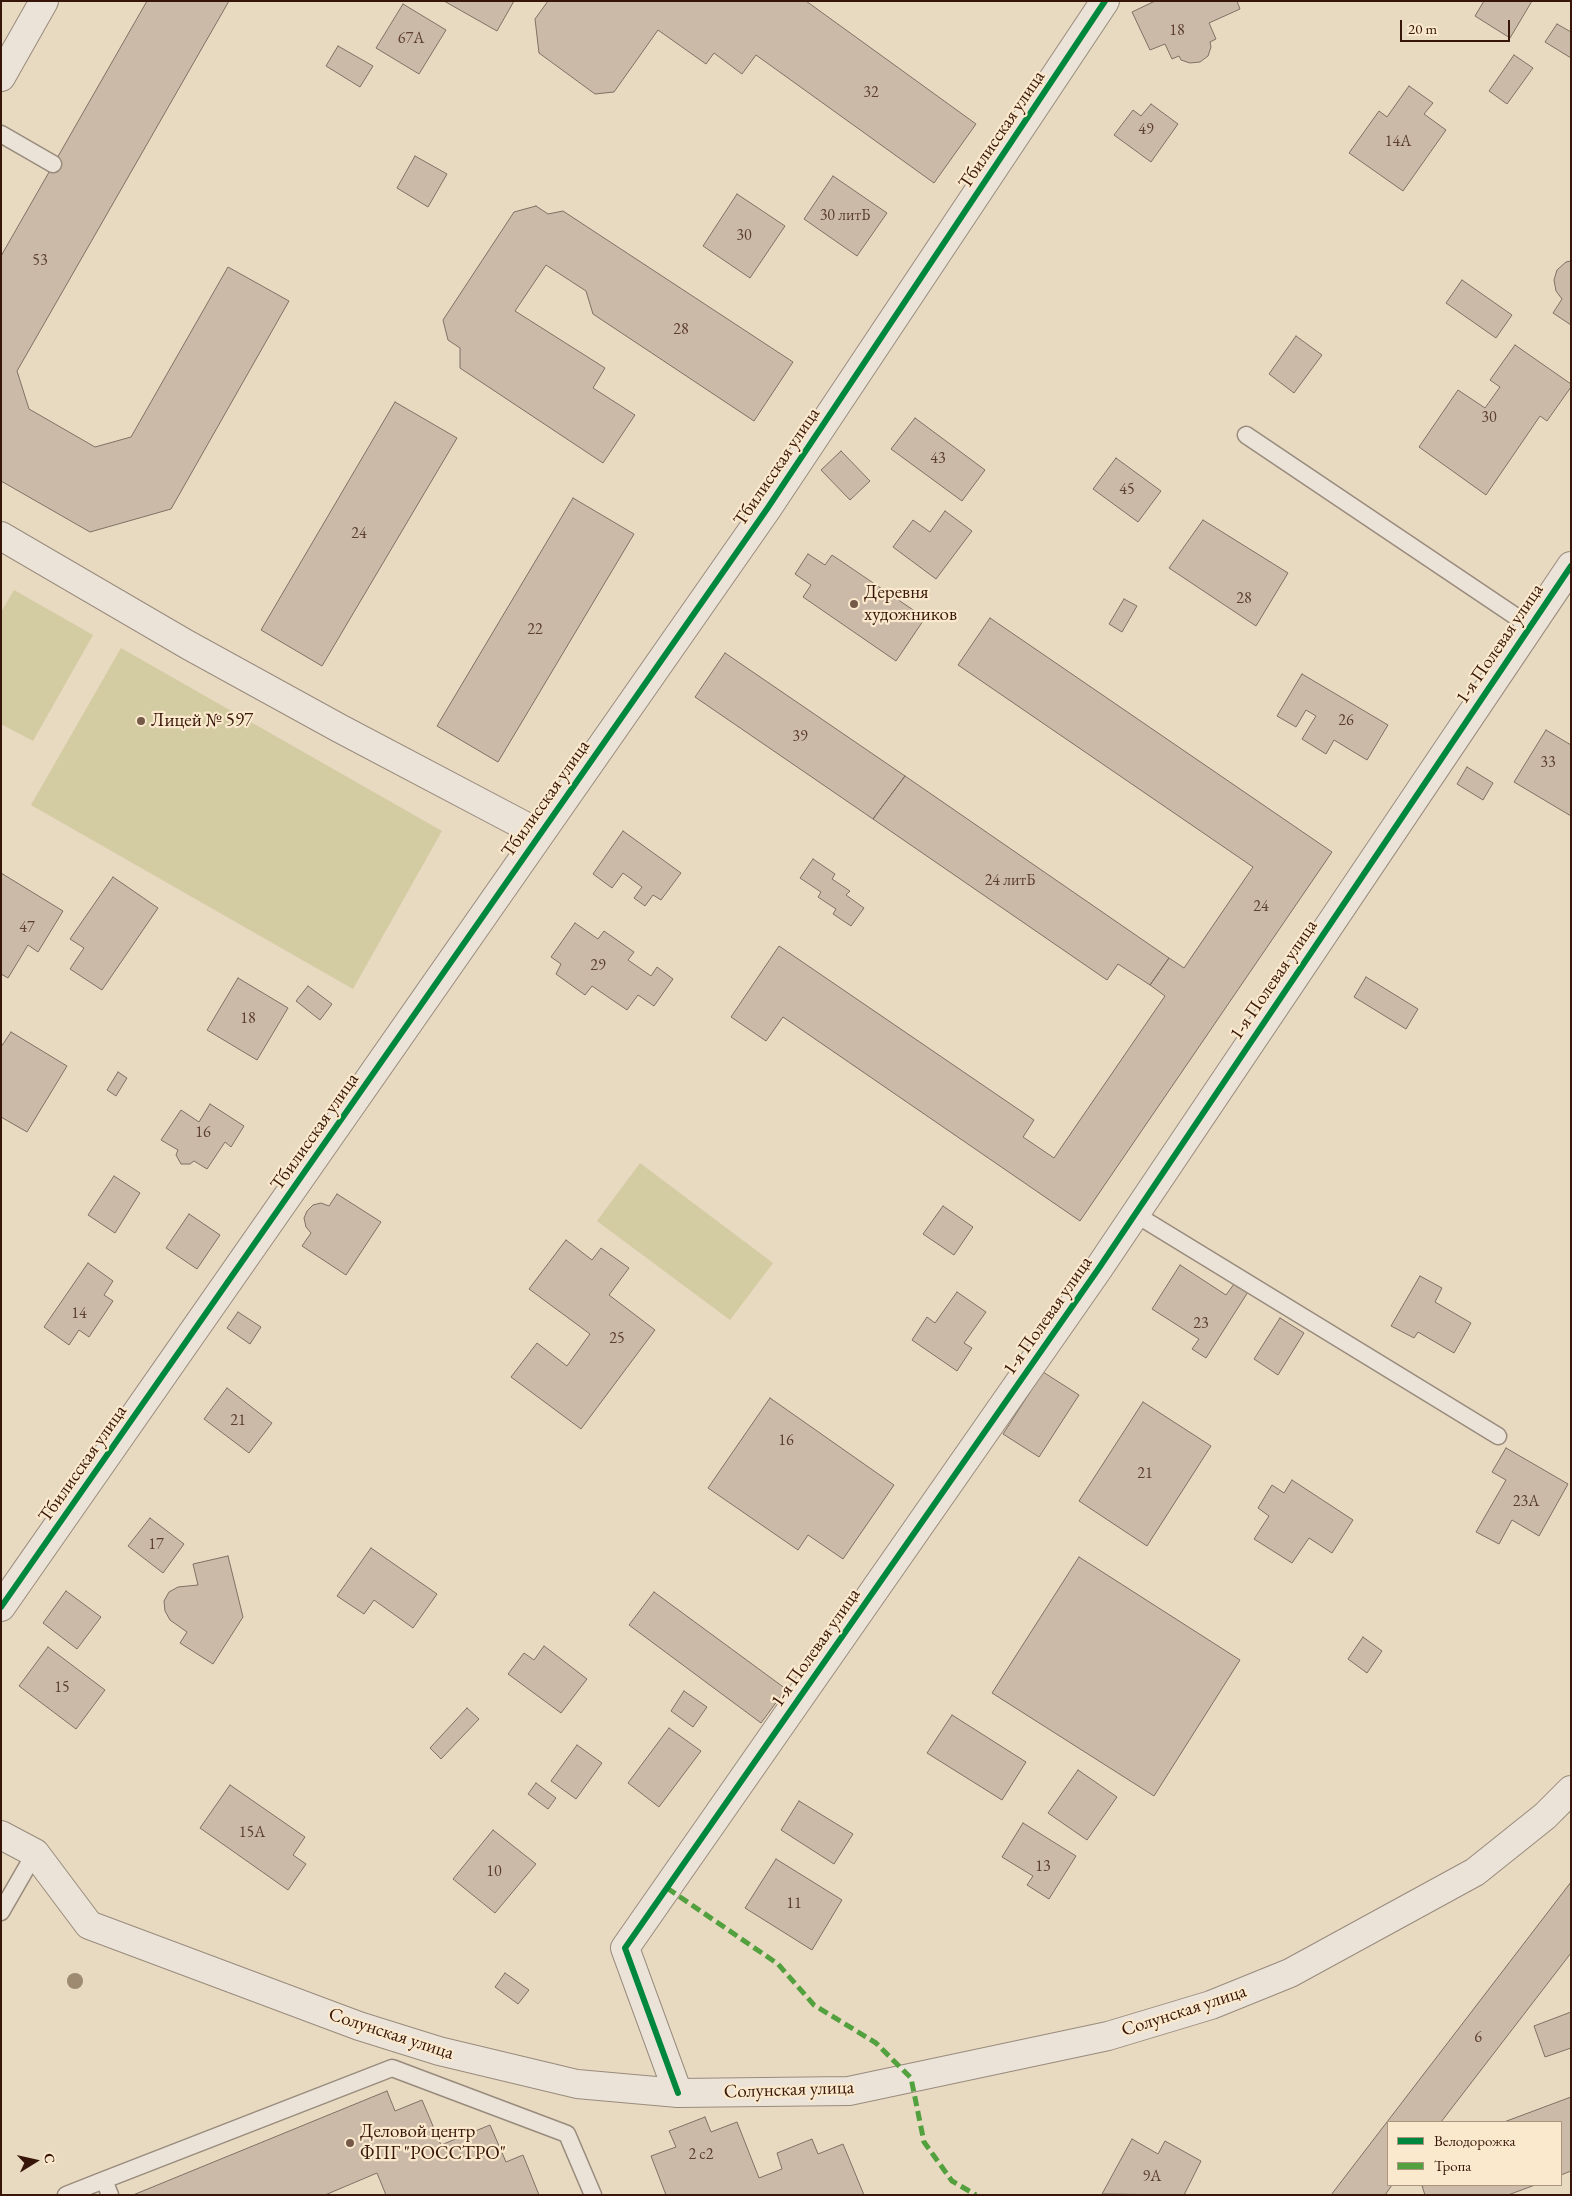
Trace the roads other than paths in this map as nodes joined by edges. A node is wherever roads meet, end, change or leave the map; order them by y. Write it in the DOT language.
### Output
graph roads {
  1 [pos="44,1"];
  2 [pos="1105,1"];
  3 [pos="1,77"];
  4 [pos="1,134"];
  5 [pos="53,164"];
  6 [pos="1246,435"];
  7 [pos="1,536"];
  8 [pos="1571,566"];
  9 [pos="1530,626"];
  10 [pos="540,834"];
  11 [pos="1135,1214"];
  12 [pos="1498,1436"];
  13 [pos="1,1607"];
  14 [pos="1571,1790"];
  15 [pos="1,1834"];
  16 [pos="35,1853"];
  17 [pos="1,1912"];
  18 [pos="678,2093"];
  19 [pos="107,2187"];
  20 [pos="66,2195"];
  21 [pos="593,2195"];
  1 -- 3 [label="street"];
  2 -- 10 [label="street, Тбилисская улица"];
  4 -- 5 [label="lane"];
  6 -- 9 [label="lane"];
  7 -- 10 [label="street"];
  8 -- 9 [label="street, 1-я Полевая улица"];
  9 -- 11 [label="street, 1-я Полевая улица"];
  10 -- 13 [label="street, Тбилисская улица"];
  11 -- 12 [label="lane"];
  11 -- 18 [label="street, 1-я Полевая улица"];
  14 -- 18 [label="street, Солунская улица"];
  15 -- 16 [label="street, Солунская улица"];
  16 -- 17 [label="lane"];
  16 -- 18 [label="street, Солунская улица"];
  19 -- 20 [label="lane"];
  19 -- 21 [label="lane"];
}
